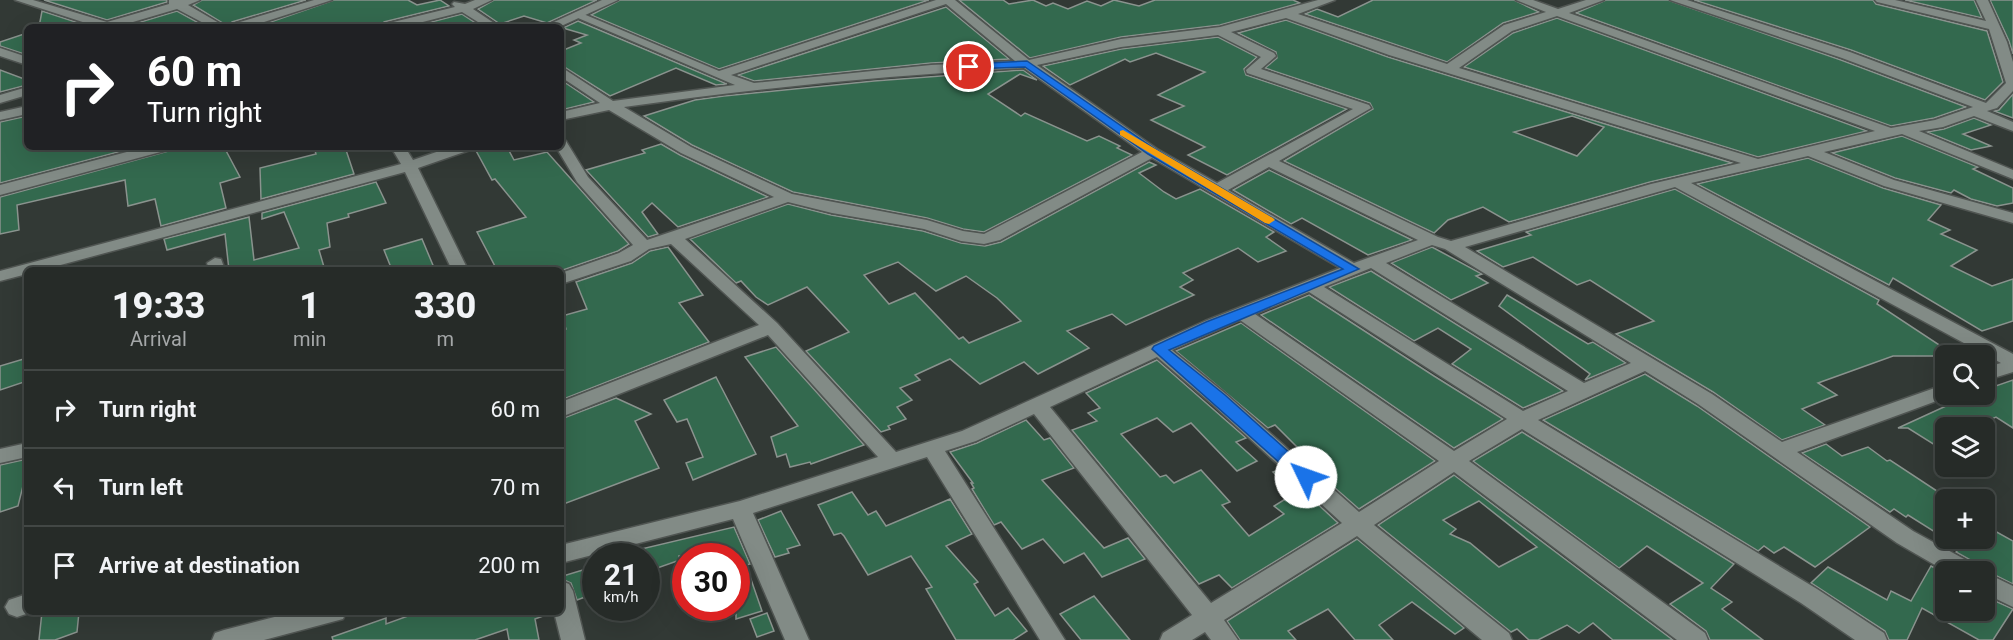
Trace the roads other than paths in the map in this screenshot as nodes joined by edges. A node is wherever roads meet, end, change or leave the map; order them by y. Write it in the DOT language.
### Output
graph roads {
  1 [pos="21,0"];
  2 [pos="194,0"];
  3 [pos="326,0"];
  4 [pos="451,0"];
  5 [pos="486,0"];
  6 [pos="612,0"];
  7 [pos="947,0"];
  8 [pos="1329,0"];
  9 [pos="1522,0"];
  10 [pos="1598,0"];
  11 [pos="1676,0"];
  12 [pos="1881,0"];
  13 [pos="1982,0"];
  14 [pos="173,2"];
  15 [pos="464,8"];
  16 [pos="1556,12"];
  17 [pos="1287,14"];
  18 [pos="577,15"];
  19 [pos="97,24"];
  20 [pos="115,24"];
  21 [pos="214,24"];
  22 [pos="247,24"];
  23 [pos="401,24"];
  24 [pos="489,24"];
  25 [pos="556,24"];
  26 [pos="1994,26"];
  27 [pos="2013,28"];
  28 [pos="1220,31"];
  29 [pos="24,51"];
  30 [pos="5,54"];
  31 [pos="24,60"];
  32 [pos="1027,64"];
  33 [pos="1450,68"];
  34 [pos="564,73"];
  35 [pos="718,75"];
  36 [pos="753,87"];
  37 [pos="24,92"];
  38 [pos="0,99"];
  39 [pos="611,105"];
  40 [pos="1980,109"];
  41 [pos="24,111"];
  42 [pos="0,116"];
  43 [pos="564,116"];
  44 [pos="2013,127"];
  45 [pos="1897,131"];
  46 [pos="564,149"];
  47 [pos="152,150"];
  48 [pos="400,150"];
  49 [pos="456,150"];
  50 [pos="1809,151"];
  51 [pos="1152,152"];
  52 [pos="1268,161"];
  53 [pos="1757,163"];
  54 [pos="410,166"];
  55 [pos="2013,175"];
  56 [pos="1677,182"];
  57 [pos="0,190"];
  58 [pos="1216,190"];
  59 [pos="787,197"];
  60 [pos="2013,218"];
  61 [pos="674,238"];
  62 [pos="1432,240"];
  63 [pos="643,246"];
  64 [pos="1451,246"];
  65 [pos="1373,262"];
  66 [pos="76,263"];
  67 [pos="53,267"];
  68 [pos="459,267"];
  69 [pos="1353,269"];
  70 [pos="24,272"];
  71 [pos="0,276"];
  72 [pos="564,278"];
  73 [pos="1311,286"];
  74 [pos="1242,313"];
  75 [pos="771,327"];
  76 [pos="1159,349"];
  77 [pos="1646,363"];
  78 [pos="2013,364"];
  79 [pos="1995,371"];
  80 [pos="1584,392"];
  81 [pos="1935,394"];
  82 [pos="1037,405"];
  83 [pos="564,409"];
  84 [pos="1521,420"];
  85 [pos="932,448"];
  86 [pos="1782,450"];
  87 [pos="24,451"];
  88 [pos="0,456"];
  89 [pos="892,460"];
  90 [pos="1454,461"];
  91 [pos="740,509"];
  92 [pos="1358,524"];
  93 [pos="564,553"];
  94 [pos="1948,561"];
  95 [pos="1995,587"];
  96 [pos="2013,597"];
  97 [pos="564,603"];
  98 [pos="322,615"];
  99 [pos="1209,618"];
  100 [pos="224,640"];
  101 [pos="573,640"];
  102 [pos="797,640"];
  103 [pos="1053,640"];
  104 [pos="1172,640"];
  105 [pos="1227,640"];
  106 [pos="1500,640"];
  107 [pos="1696,640"];
  108 [pos="1875,640"];
  1 -- 19 [label="street"];
  2 -- 14 [label="street"];
  3 -- 22 [label="street"];
  4 -- 15 [label="street"];
  5 -- 15 [label="street"];
  6 -- 18 [label="street"];
  7 -- 32 [label="street"];
  7 -- 35 [label="street"];
  8 -- 17 [label="street"];
  9 -- 16 [label="street"];
  10 -- 16 [label="street"];
  11 -- 40 [label="street"];
  12 -- 26 [label="street"];
  13 -- 26 [label="street"];
  14 -- 20 [label="street"];
  14 -- 21 [label="street"];
  15 -- 23 [label="street"];
  15 -- 24 [label="street"];
  16 -- 33 [label="street"];
  16 -- 45 [label="street"];
  17 -- 28 [label="street"];
  17 -- 33 [label="street"];
  18 -- 25 [label="street"];
  18 -- 35 [label="street"];
  26 -- 27 [label="street"];
  26 -- 40 [label="street"];
  28 -- 32 [label="street"];
  28 -- 52 [label="street"];
  29 -- 30 [label="street"];
  30 -- 31 [label="street"];
  32 -- 36 [label="street"];
  32 -- 51 [label="street"];
  33 -- 53 [label="street"];
  34 -- 39 [label="street"];
  35 -- 36 [label="street"];
  36 -- 39 [label="street"];
  37 -- 38 [label="street"];
  39 -- 43 [label="street"];
  39 -- 59 [label="street"];
  40 -- 44 [label="street"];
  40 -- 45 [label="street"];
  41 -- 42 [label="street"];
  45 -- 50 [label="street"];
  45 -- 55 [label="street"];
  46 -- 63 [label="street"];
  47 -- 57 [label="street"];
  48 -- 54 [label="street"];
  49 -- 54 [label="street"];
  50 -- 53 [label="street"];
  50 -- 60 [label="street"];
  51 -- 58 [label="street"];
  51 -- 59 [label="street"];
  52 -- 58 [label="street"];
  52 -- 62 [label="street"];
  53 -- 56 [label="street"];
  54 -- 66 [label="street"];
  54 -- 68 [label="street"];
  56 -- 64 [label="street"];
  56 -- 78 [label="street"];
  58 -- 69 [label="street"];
  59 -- 61 [label="street"];
  61 -- 63 [label="street"];
  61 -- 75 [label="street"];
  62 -- 64 [label="street"];
  62 -- 65 [label="street"];
  63 -- 72 [label="street"];
  64 -- 77 [label="street"];
  65 -- 69 [label="street"];
  65 -- 80 [label="street"];
  66 -- 67 [label="street"];
  69 -- 73 [label="street"];
  70 -- 71 [label="street"];
  73 -- 74 [label="street"];
  73 -- 84 [label="street"];
  74 -- 76 [label="street"];
  74 -- 90 [label="street"];
  75 -- 83 [label="street"];
  75 -- 89 [label="street"];
  76 -- 82 [label="street"];
  76 -- 92 [label="street"];
  77 -- 80 [label="street"];
  77 -- 86 [label="street"];
  78 -- 79 [label="street"];
  80 -- 84 [label="street"];
  81 -- 86 [label="street"];
  82 -- 85 [label="street"];
  82 -- 99 [label="street"];
  84 -- 90 [label="street"];
  84 -- 108 [label="street"];
  85 -- 89 [label="street"];
  85 -- 103 [label="street"];
  86 -- 94 [label="street"];
  87 -- 88 [label="street"];
  89 -- 91 [label="street"];
  90 -- 92 [label="street"];
  90 -- 107 [label="street"];
  91 -- 93 [label="street"];
  91 -- 102 [label="street"];
  92 -- 99 [label="street"];
  92 -- 106 [label="street"];
  95 -- 96 [label="street"];
  97 -- 101 [label="street"];
  98 -- 100 [label="street"];
  99 -- 104 [label="street"];
  99 -- 105 [label="street"];
}
